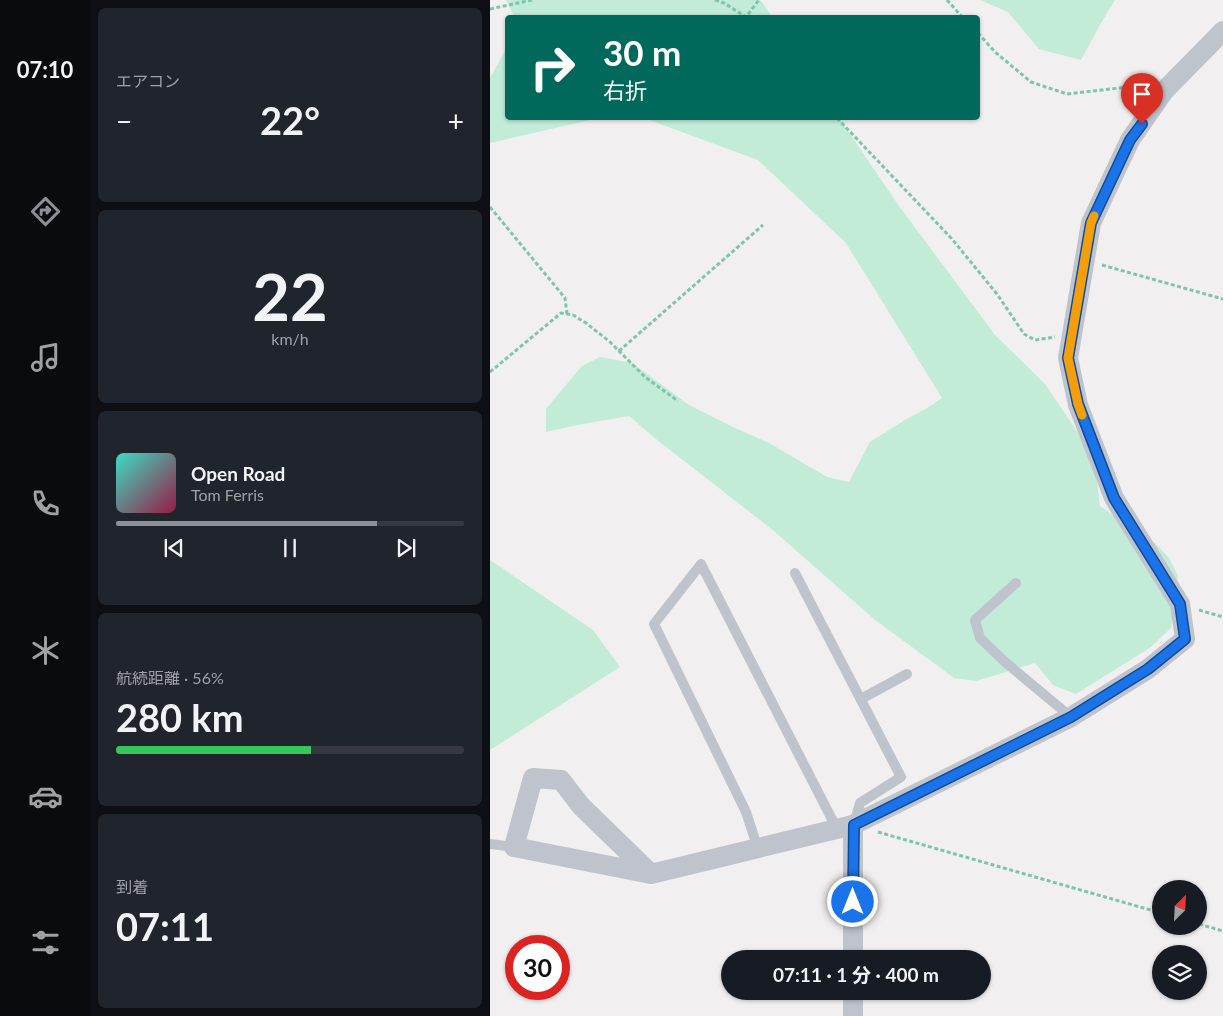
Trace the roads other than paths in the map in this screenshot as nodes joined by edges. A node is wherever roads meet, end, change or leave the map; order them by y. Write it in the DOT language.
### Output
graph roads {
  1 [pos="1223,31"];
  2 [pos="795,573"];
  3 [pos="1016,583"];
  4 [pos="907,674"];
  5 [pos="861,699"];
  6 [pos="1071,717"];
  7 [pos="845,827"];
  8 [pos="490,844"];
  9 [pos="514,847"];
  10 [pos="758,848"];
  11 [pos="651,874"];
  12 [pos="852,950"];
  13 [pos="853,1000"];
  14 [pos="853,1016"];
  1 -- 6 [label="street"];
  2 -- 5 [label="lane"];
  3 -- 6 [label="lane"];
  4 -- 5 [label="lane"];
  5 -- 7 [label="lane"];
  6 -- 7 [label="street"];
  7 -- 10 [label="street"];
  7 -- 10 [label="lane"];
  7 -- 12 [label="street"];
  8 -- 9 [label="lane"];
  9 -- 11 [label="street"];
  9 -- 11 [label="street"];
  10 -- 11 [label="street"];
  13 -- 14 [label="street"];
}
